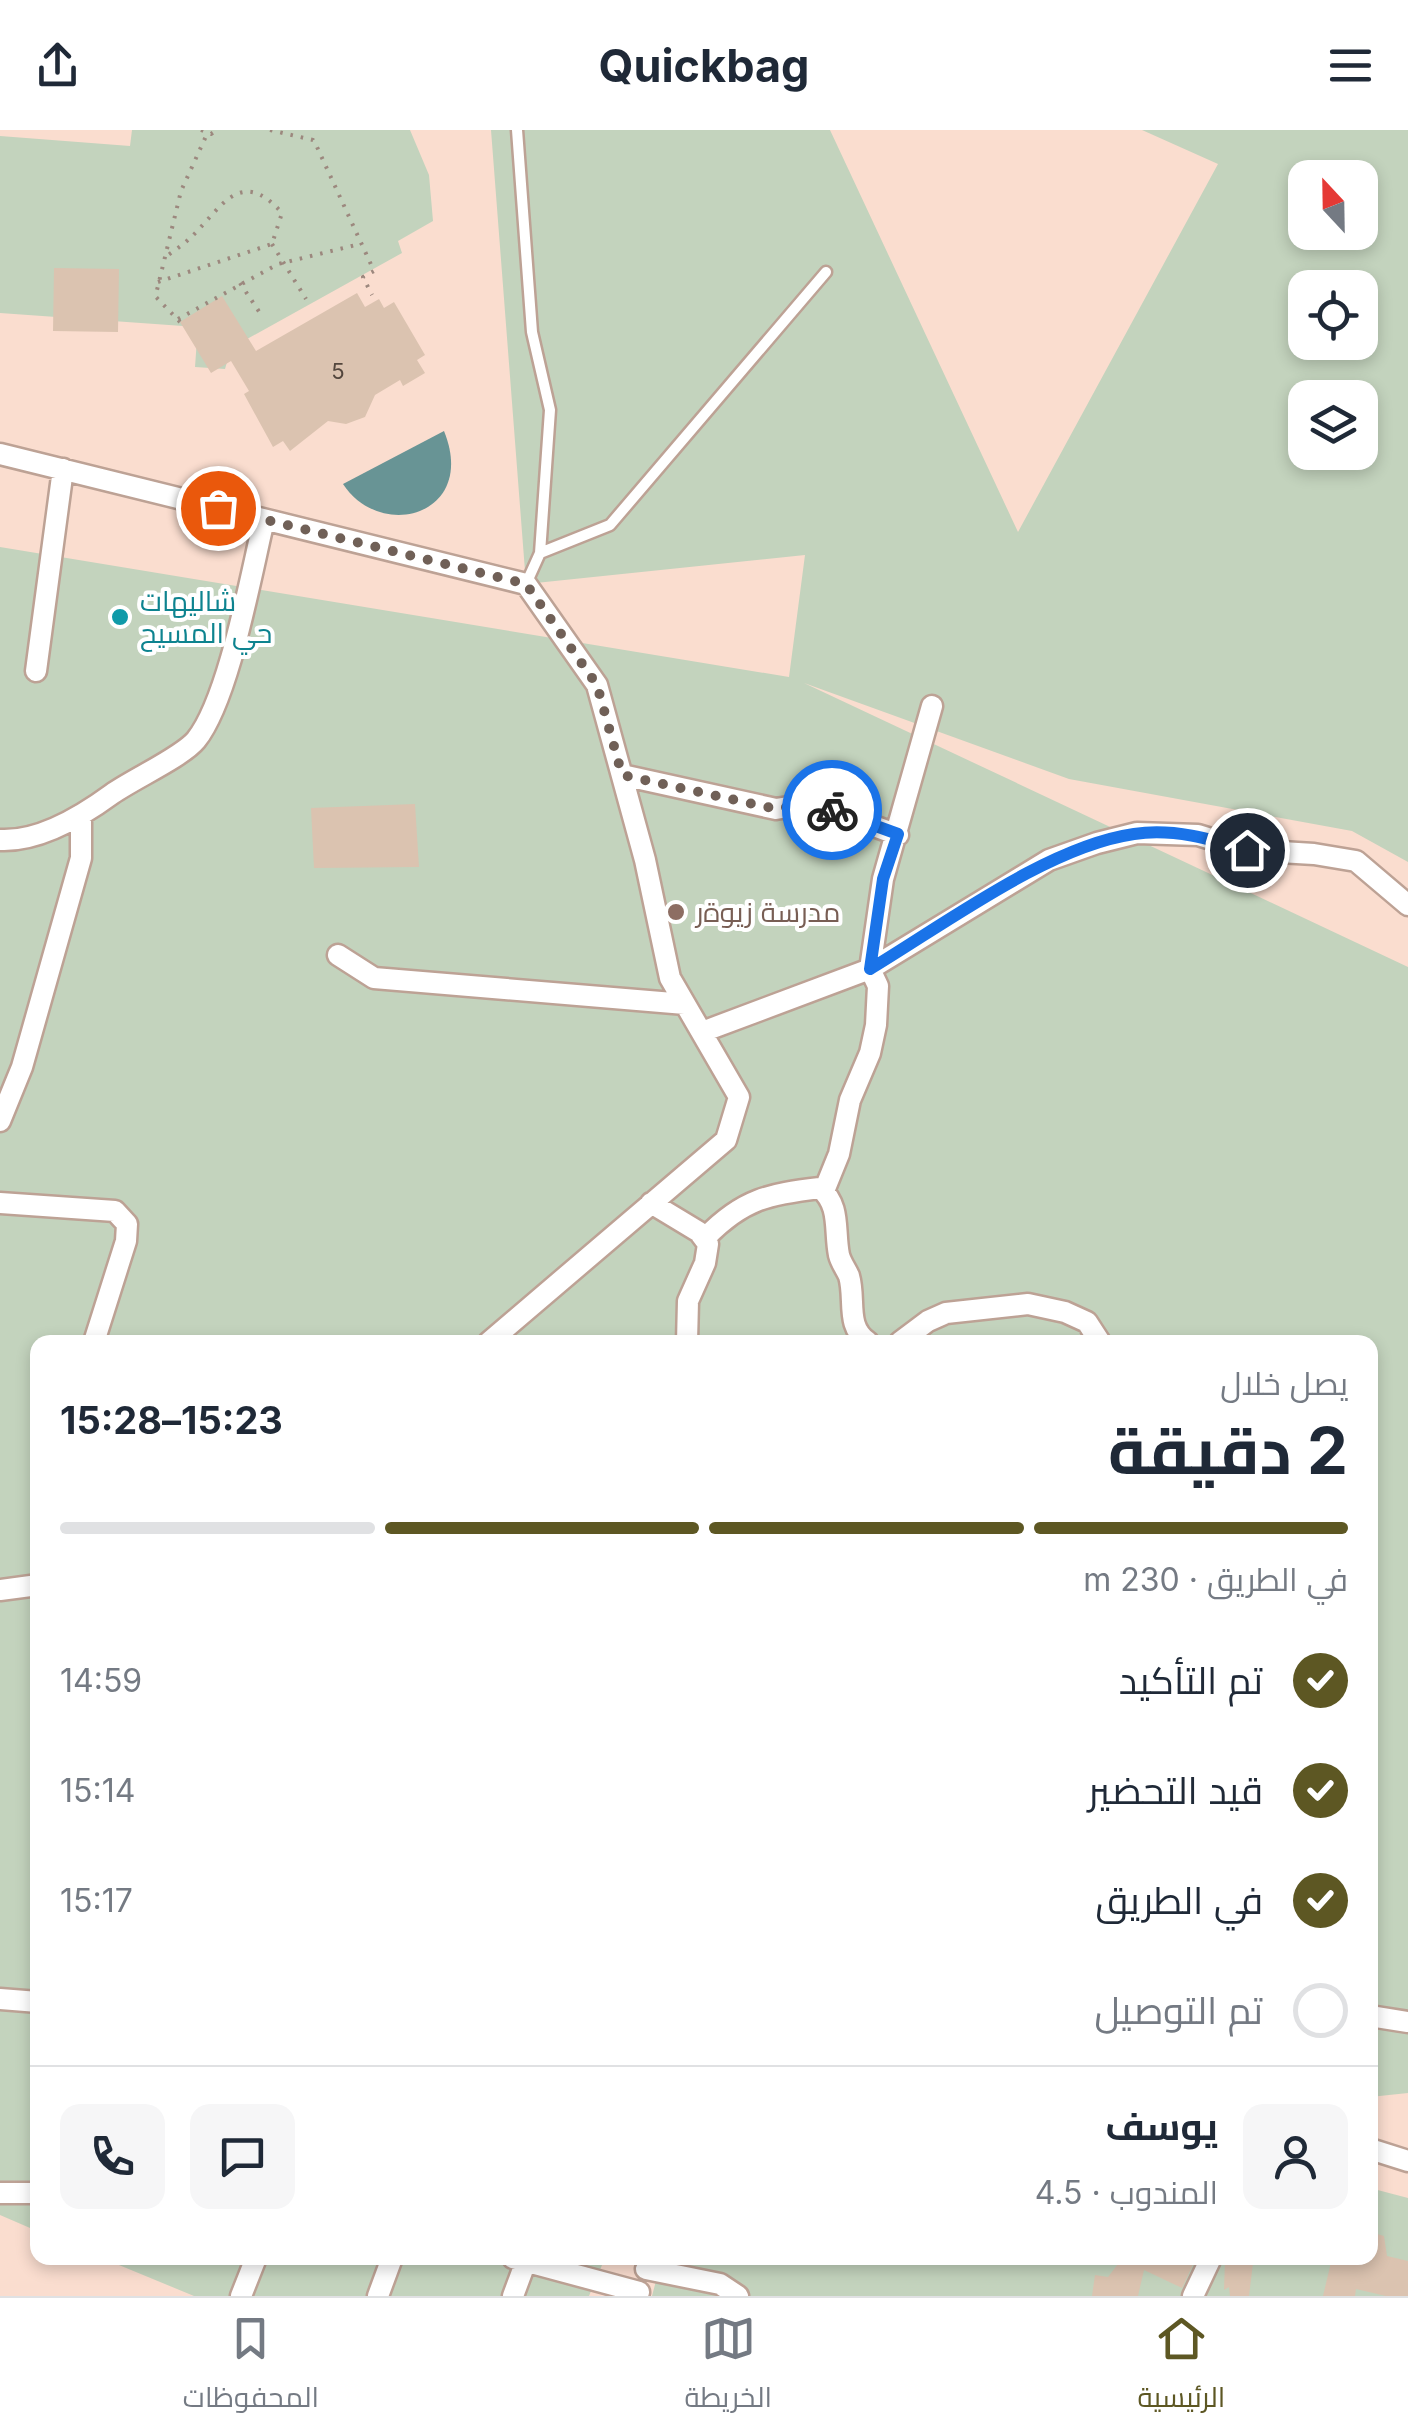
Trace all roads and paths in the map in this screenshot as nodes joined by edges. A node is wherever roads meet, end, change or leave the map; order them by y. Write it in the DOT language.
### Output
graph roads {
  1 [pos="201,130"];
  2 [pos="217,130"];
  3 [pos="270,130"];
  4 [pos="516,130"];
  5 [pos="207,134"];
  6 [pos="272,244"];
  7 [pos="360,244"];
  8 [pos="164,258"];
  9 [pos="282,263"];
  10 [pos="826,272"];
  11 [pos="158,282"];
  12 [pos="240,283"];
  13 [pos="372,294"];
  14 [pos="306,299"];
  15 [pos="262,316"];
  16 [pos="0,454"];
  17 [pos="63,469"];
  18 [pos="264,520"];
  19 [pos="540,553"];
  20 [pos="526,584"];
  21 [pos="36,671"];
  22 [pos="932,706"];
  23 [pos="622,775"];
  24 [pos="81,816"];
  25 [pos="898,834"];
  26 [pos="0,840"];
  27 [pos="1408,905"];
  28 [pos="338,954"];
  29 [pos="870,969"];
  30 [pos="686,1004"];
  31 [pos="702,1032"];
  32 [pos="0,1121"];
  33 [pos="824,1191"];
  34 [pos="651,1202"];
  35 [pos="0,1203"];
  36 [pos="706,1237"];
  37 [pos="96,1335"];
  38 [pos="497,1335"];
  39 [pos="687,1335"];
  40 [pos="860,1335"];
  41 [pos="909,1335"];
  42 [pos="1096,1335"];
  43 [pos="30,1586"];
  44 [pos="0,1590"];
  45 [pos="0,1999"];
  46 [pos="30,2001"];
  47 [pos="1378,2017"];
  48 [pos="1408,2022"];
  49 [pos="1378,2152"];
  50 [pos="1408,2161"];
  51 [pos="0,2193"];
  52 [pos="30,2194"];
  53 [pos="253,2265"];
  54 [pos="389,2265"];
  55 [pos="518,2265"];
  56 [pos="540,2265"];
  57 [pos="647,2265"];
  58 [pos="655,2265"];
  59 [pos="1207,2265"];
  60 [pos="639,2294"];
  61 [pos="241,2296"];
  62 [pos="378,2296"];
  63 [pos="514,2296"];
  64 [pos="738,2296"];
  65 [pos="1193,2296"];
  1 -- 5 [label="path"];
  2 -- 5 [label="path"];
  3 -- 7 [label="path"];
  4 -- 19 [label="lane"];
  5 -- 8 [label="path"];
  6 -- 8 [label="path"];
  6 -- 9 [label="path"];
  6 -- 11 [label="path"];
  7 -- 9 [label="path"];
  7 -- 13 [label="path"];
  8 -- 11 [label="path"];
  9 -- 12 [label="path"];
  9 -- 14 [label="path"];
  10 -- 19 [label="lane"];
  11 -- 12 [label="path"];
  12 -- 15 [label="path"];
  16 -- 17 [label="street"];
  17 -- 18 [label="street"];
  17 -- 21 [label="street"];
  18 -- 20 [label="street"];
  18 -- 24 [label="street"];
  19 -- 20 [label="lane"];
  20 -- 23 [label="street"];
  22 -- 25 [label="street"];
  23 -- 25 [label="street"];
  23 -- 30 [label="street"];
  24 -- 26 [label="street"];
  24 -- 32 [label="street"];
  25 -- 29 [label="street"];
  27 -- 29 [label="street"];
  28 -- 30 [label="street"];
  29 -- 31 [label="street"];
  29 -- 33 [label="street"];
  30 -- 31 [label="street"];
  31 -- 34 [label="street"];
  33 -- 36 [label="street"];
  33 -- 40 [label="street"];
  34 -- 36 [label="street"];
  34 -- 38 [label="street"];
  35 -- 37 [label="street"];
  36 -- 39 [label="street"];
  41 -- 42 [label="street"];
  43 -- 44 [label="street"];
  45 -- 46 [label="street"];
  47 -- 48 [label="street"];
  49 -- 50 [label="street"];
  51 -- 52 [label="street"];
  53 -- 61 [label="street"];
  54 -- 62 [label="street"];
  55 -- 63 [label="street"];
  56 -- 60 [label="street"];
  57 -- 60 [label="street"];
  58 -- 64 [label="street"];
  59 -- 65 [label="street"];
}
